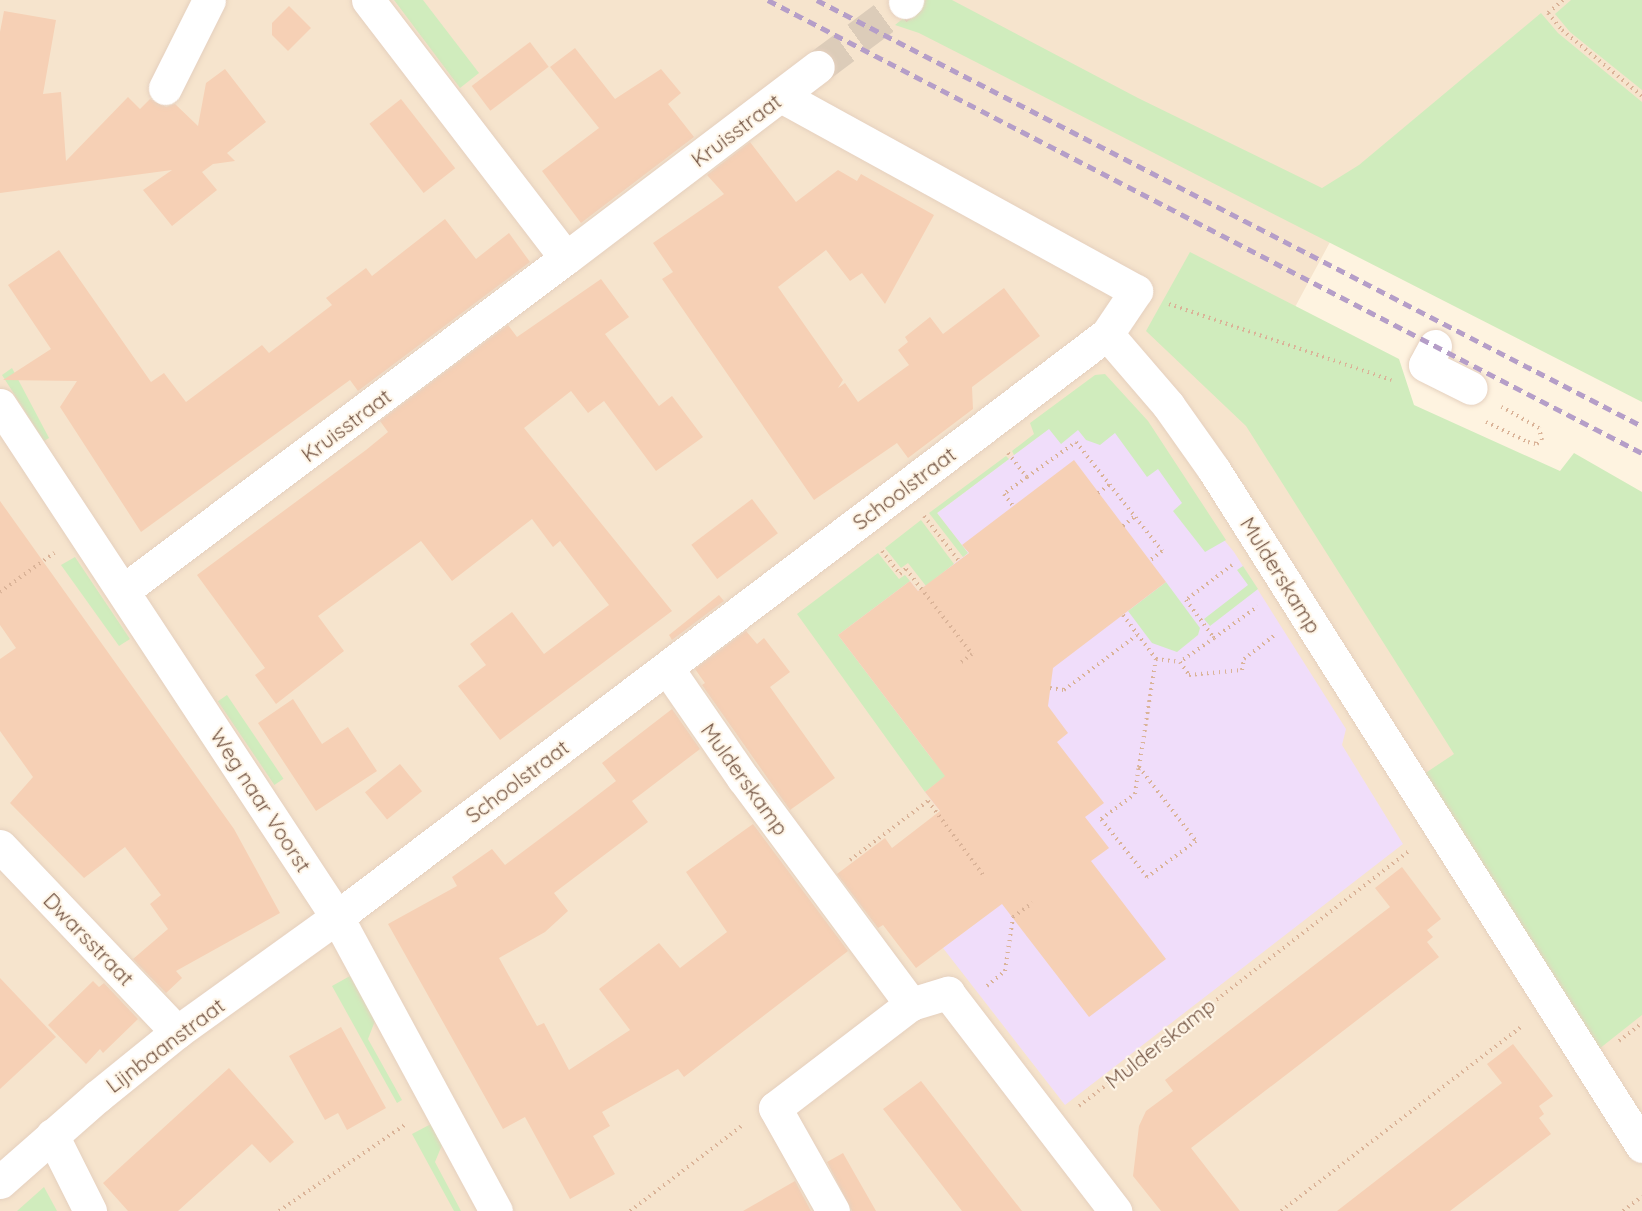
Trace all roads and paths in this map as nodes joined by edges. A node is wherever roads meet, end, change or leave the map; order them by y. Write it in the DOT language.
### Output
graph roads {
  1 [pos="209,0"];
  2 [pos="368,0"];
  3 [pos="1563,0"];
  4 [pos="818,67"];
  5 [pos="165,88"];
  6 [pos="781,96"];
  7 [pos="1642,96"];
  8 [pos="566,258"];
  9 [pos="1107,334"];
  10 [pos="1435,346"];
  11 [pos="1471,388"];
  12 [pos="0,405"];
  13 [pos="1006,450"];
  14 [pos="1027,477"];
  15 [pos="1110,484"];
  16 [pos="1098,494"];
  17 [pos="1013,506"];
  18 [pos="922,513"];
  19 [pos="1135,516"];
  20 [pos="1123,526"];
  21 [pos="85,533"];
  22 [pos="879,547"];
  23 [pos="959,561"];
  24 [pos="1149,561"];
  25 [pos="1236,561"];
  26 [pos="1288,585"];
  27 [pos="124,590"];
  28 [pos="0,592"];
  29 [pos="1305,614"];
  30 [pos="1123,615"];
  31 [pos="1137,635"];
  32 [pos="1214,638"];
  33 [pos="1156,659"];
  34 [pos="1180,662"];
  35 [pos="960,663"];
  36 [pos="667,668"];
  37 [pos="1050,688"];
  38 [pos="1139,767"];
  39 [pos="1440,828"];
  40 [pos="0,846"];
  41 [pos="984,876"];
  42 [pos="819,883"];
  43 [pos="1032,903"];
  44 [pos="337,917"];
  45 [pos="978,993"];
  46 [pos="911,1004"];
  47 [pos="1526,1022"];
  48 [pos="177,1032"];
  49 [pos="437,1104"];
  50 [pos="775,1108"];
  51 [pos="1050,1128"];
  52 [pos="52,1135"];
  53 [pos="1642,1146"];
  54 [pos="0,1182"];
  55 [pos="1642,1196"];
  56 [pos="90,1211"];
  57 [pos="279,1211"];
  58 [pos="496,1211"];
  59 [pos="630,1211"];
  60 [pos="833,1211"];
  61 [pos="1115,1211"];
  62 [pos="1281,1211"];
  63 [pos="1623,1211"];
  1 -- 5 [label="street"];
  2 -- 8 [label="street"];
  3 -- 7 [label="path"];
  4 -- 6 [label="street, Kruisstraat"];
  6 -- 8 [label="street, Kruisstraat"];
  6 -- 9 [label="street, Schoolstraat"];
  8 -- 27 [label="street, Kruisstraat"];
  9 -- 26 [label="street, Mulderskamp"];
  9 -- 36 [label="street, Schoolstraat"];
  10 -- 11 [label="street"];
  12 -- 21 [label="street, Weg naar Voorst"];
  13 -- 14 [label="path"];
  14 -- 15 [label="path"];
  14 -- 17 [label="path"];
  15 -- 16 [label="path"];
  15 -- 19 [label="path"];
  18 -- 23 [label="path"];
  19 -- 20 [label="path"];
  19 -- 24 [label="path"];
  21 -- 27 [label="street, Weg naar Voorst"];
  21 -- 28 [label="path"];
  22 -- 35 [label="path"];
  25 -- 32 [label="path"];
  26 -- 29 [label="street, Mulderskamp"];
  26 -- 32 [label="path"];
  27 -- 44 [label="street, Weg naar Voorst"];
  29 -- 34 [label="path"];
  29 -- 39 [label="street, Mulderskamp"];
  30 -- 31 [label="path"];
  31 -- 33 [label="path"];
  31 -- 37 [label="path"];
  32 -- 34 [label="path"];
  33 -- 34 [label="path"];
  33 -- 38 [label="path"];
  36 -- 42 [label="street, Mulderskamp"];
  36 -- 44 [label="street, Schoolstraat"];
  38 -- 38 [label="path"];
  39 -- 51 [label="path, Mulderskamp"];
  39 -- 53 [label="street, Mulderskamp"];
  40 -- 48 [label="street, Dwarsstraat"];
  41 -- 42 [label="path"];
  42 -- 46 [label="street, Mulderskamp"];
  43 -- 45 [label="path"];
  44 -- 48 [label="street, Lijnbaanstraat"];
  44 -- 49 [label="street, Weg naar Voorst"];
  46 -- 50 [label="street"];
  46 -- 51 [label="street"];
  47 -- 62 [label="path"];
  48 -- 52 [label="street, Lijnbaanstraat"];
  49 -- 57 [label="path"];
  49 -- 58 [label="street, Weg naar Voorst"];
  50 -- 59 [label="path"];
  50 -- 60 [label="street"];
  51 -- 61 [label="street"];
  52 -- 54 [label="street, Lijnbaanstraat"];
  52 -- 56 [label="street"];
  55 -- 63 [label="path"];
}
